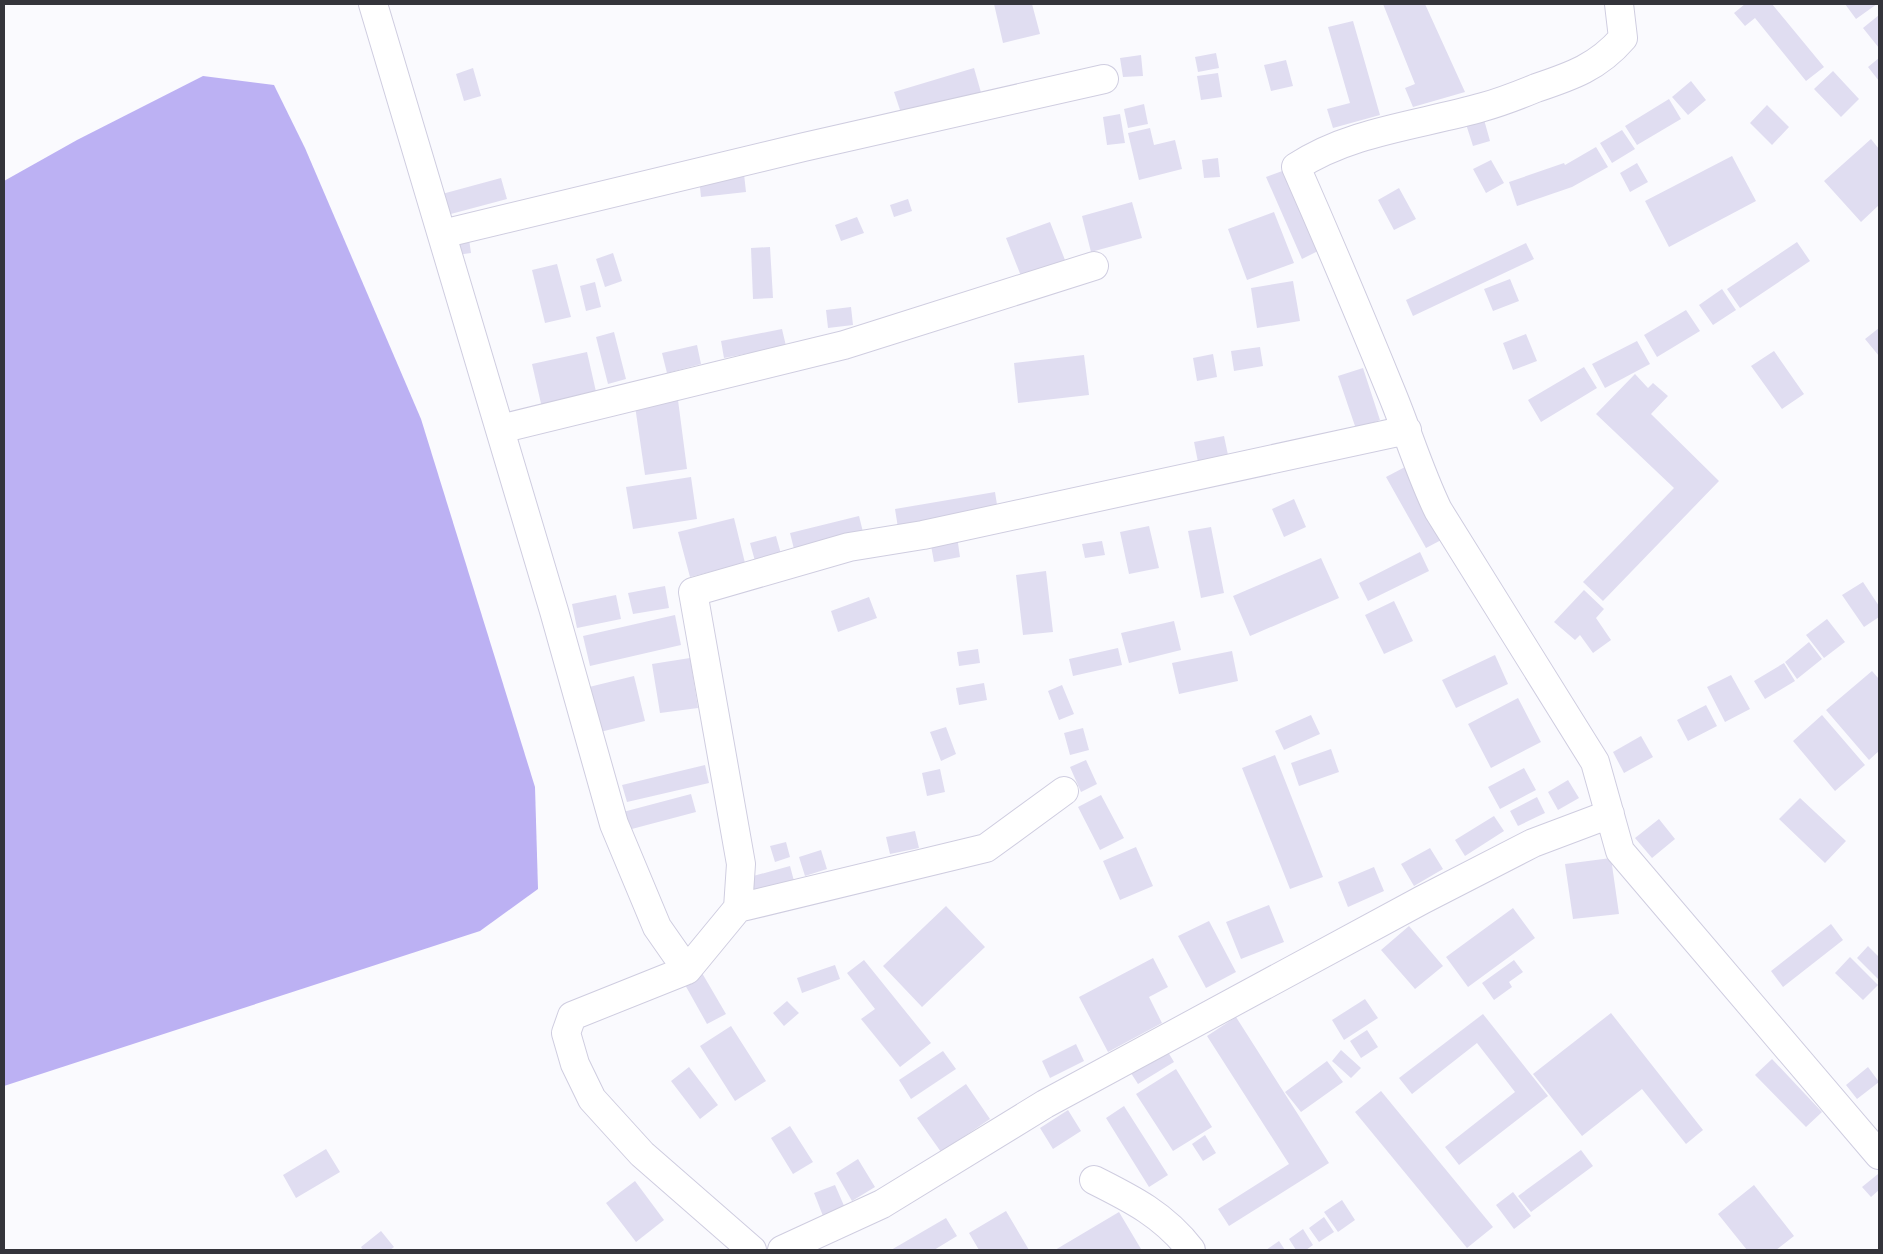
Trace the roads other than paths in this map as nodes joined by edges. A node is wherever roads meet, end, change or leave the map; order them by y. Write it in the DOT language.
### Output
graph roads {
  1 [pos="373,4"];
  2 [pos="1619,4"];
  3 [pos="1104,79"];
  4 [pos="442,234"];
  5 [pos="1094,266"];
  6 [pos="500,429"];
  7 [pos="1407,430"];
  8 [pos="1064,791"];
  9 [pos="1610,814"];
  10 [pos="738,908"];
  11 [pos="687,970"];
  12 [pos="1879,1155"];
  13 [pos="1094,1180"];
  14 [pos="752,1250"];
  15 [pos="782,1250"];
  16 [pos="1190,1250"];
  1 -- 4 [label="street"];
  2 -- 7 [label="street"];
  3 -- 4 [label="street"];
  4 -- 6 [label="street"];
  5 -- 6 [label="street"];
  6 -- 11 [label="street"];
  7 -- 9 [label="street"];
  7 -- 10 [label="street"];
  8 -- 10 [label="street"];
  9 -- 12 [label="street"];
  9 -- 15 [label="street"];
  10 -- 11 [label="street"];
  11 -- 14 [label="street"];
  13 -- 16 [label="street"];
}
